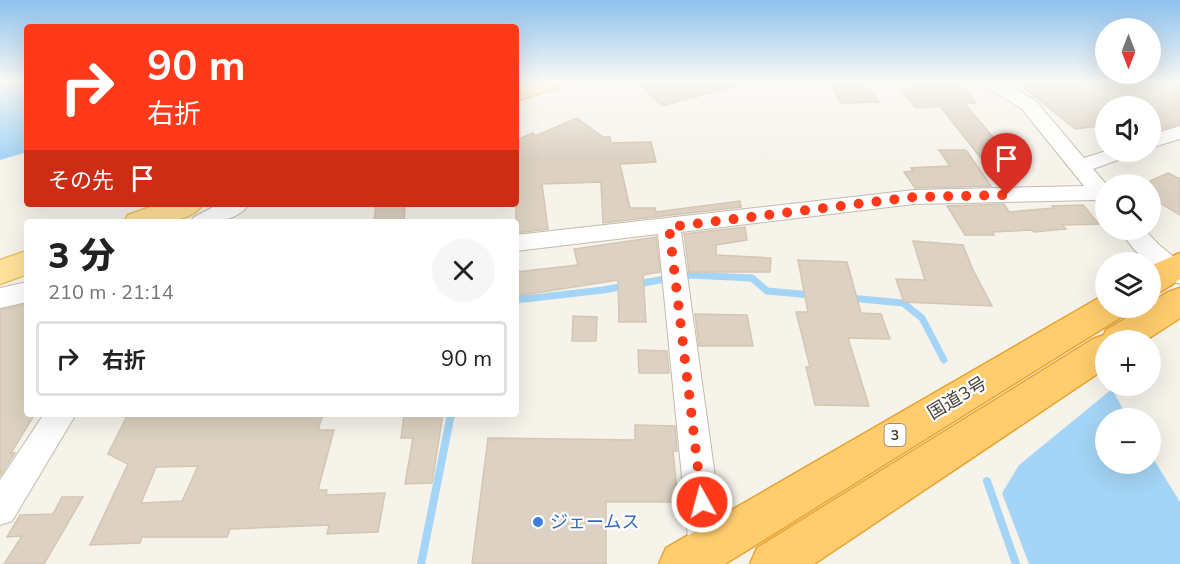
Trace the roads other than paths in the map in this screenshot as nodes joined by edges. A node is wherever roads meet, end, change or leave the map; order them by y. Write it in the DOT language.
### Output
graph roads {
  1 [pos="1031,107"];
  2 [pos="1180,132"];
  3 [pos="1161,138"];
  4 [pos="1095,161"];
  5 [pos="1080,166"];
  6 [pos="1095,186"];
  7 [pos="1095,196"];
  8 [pos="180,207"];
  9 [pos="232,207"];
  10 [pos="147,219"];
  11 [pos="208,219"];
  12 [pos="669,227"];
  13 [pos="1140,240"];
  14 [pos="519,243"];
  15 [pos="24,263"];
  16 [pos="0,272"];
  17 [pos="1172,278"];
  18 [pos="24,293"];
  19 [pos="0,298"];
  20 [pos="1095,316"];
  21 [pos="1128,330"];
  22 [pos="1095,356"];
  23 [pos="59,417"];
  24 [pos="0,509"];
  25 [pos="694,556"];
  26 [pos="773,564"];
  1 -- 5 [label="street"];
  2 -- 3 [label="street"];
  4 -- 5 [label="street"];
  5 -- 6 [label="street"];
  7 -- 12 [label="street"];
  8 -- 10 [label="main road"];
  9 -- 11 [label="street"];
  12 -- 14 [label="street"];
  12 -- 25 [label="street"];
  13 -- 17 [label="street"];
  15 -- 16 [label="main road"];
  17 -- 21 [label="highway"];
  18 -- 19 [label="street"];
  20 -- 25 [label="highway, 国道3号 / 3"];
  22 -- 26 [label="highway"];
  23 -- 24 [label="street"];
}
